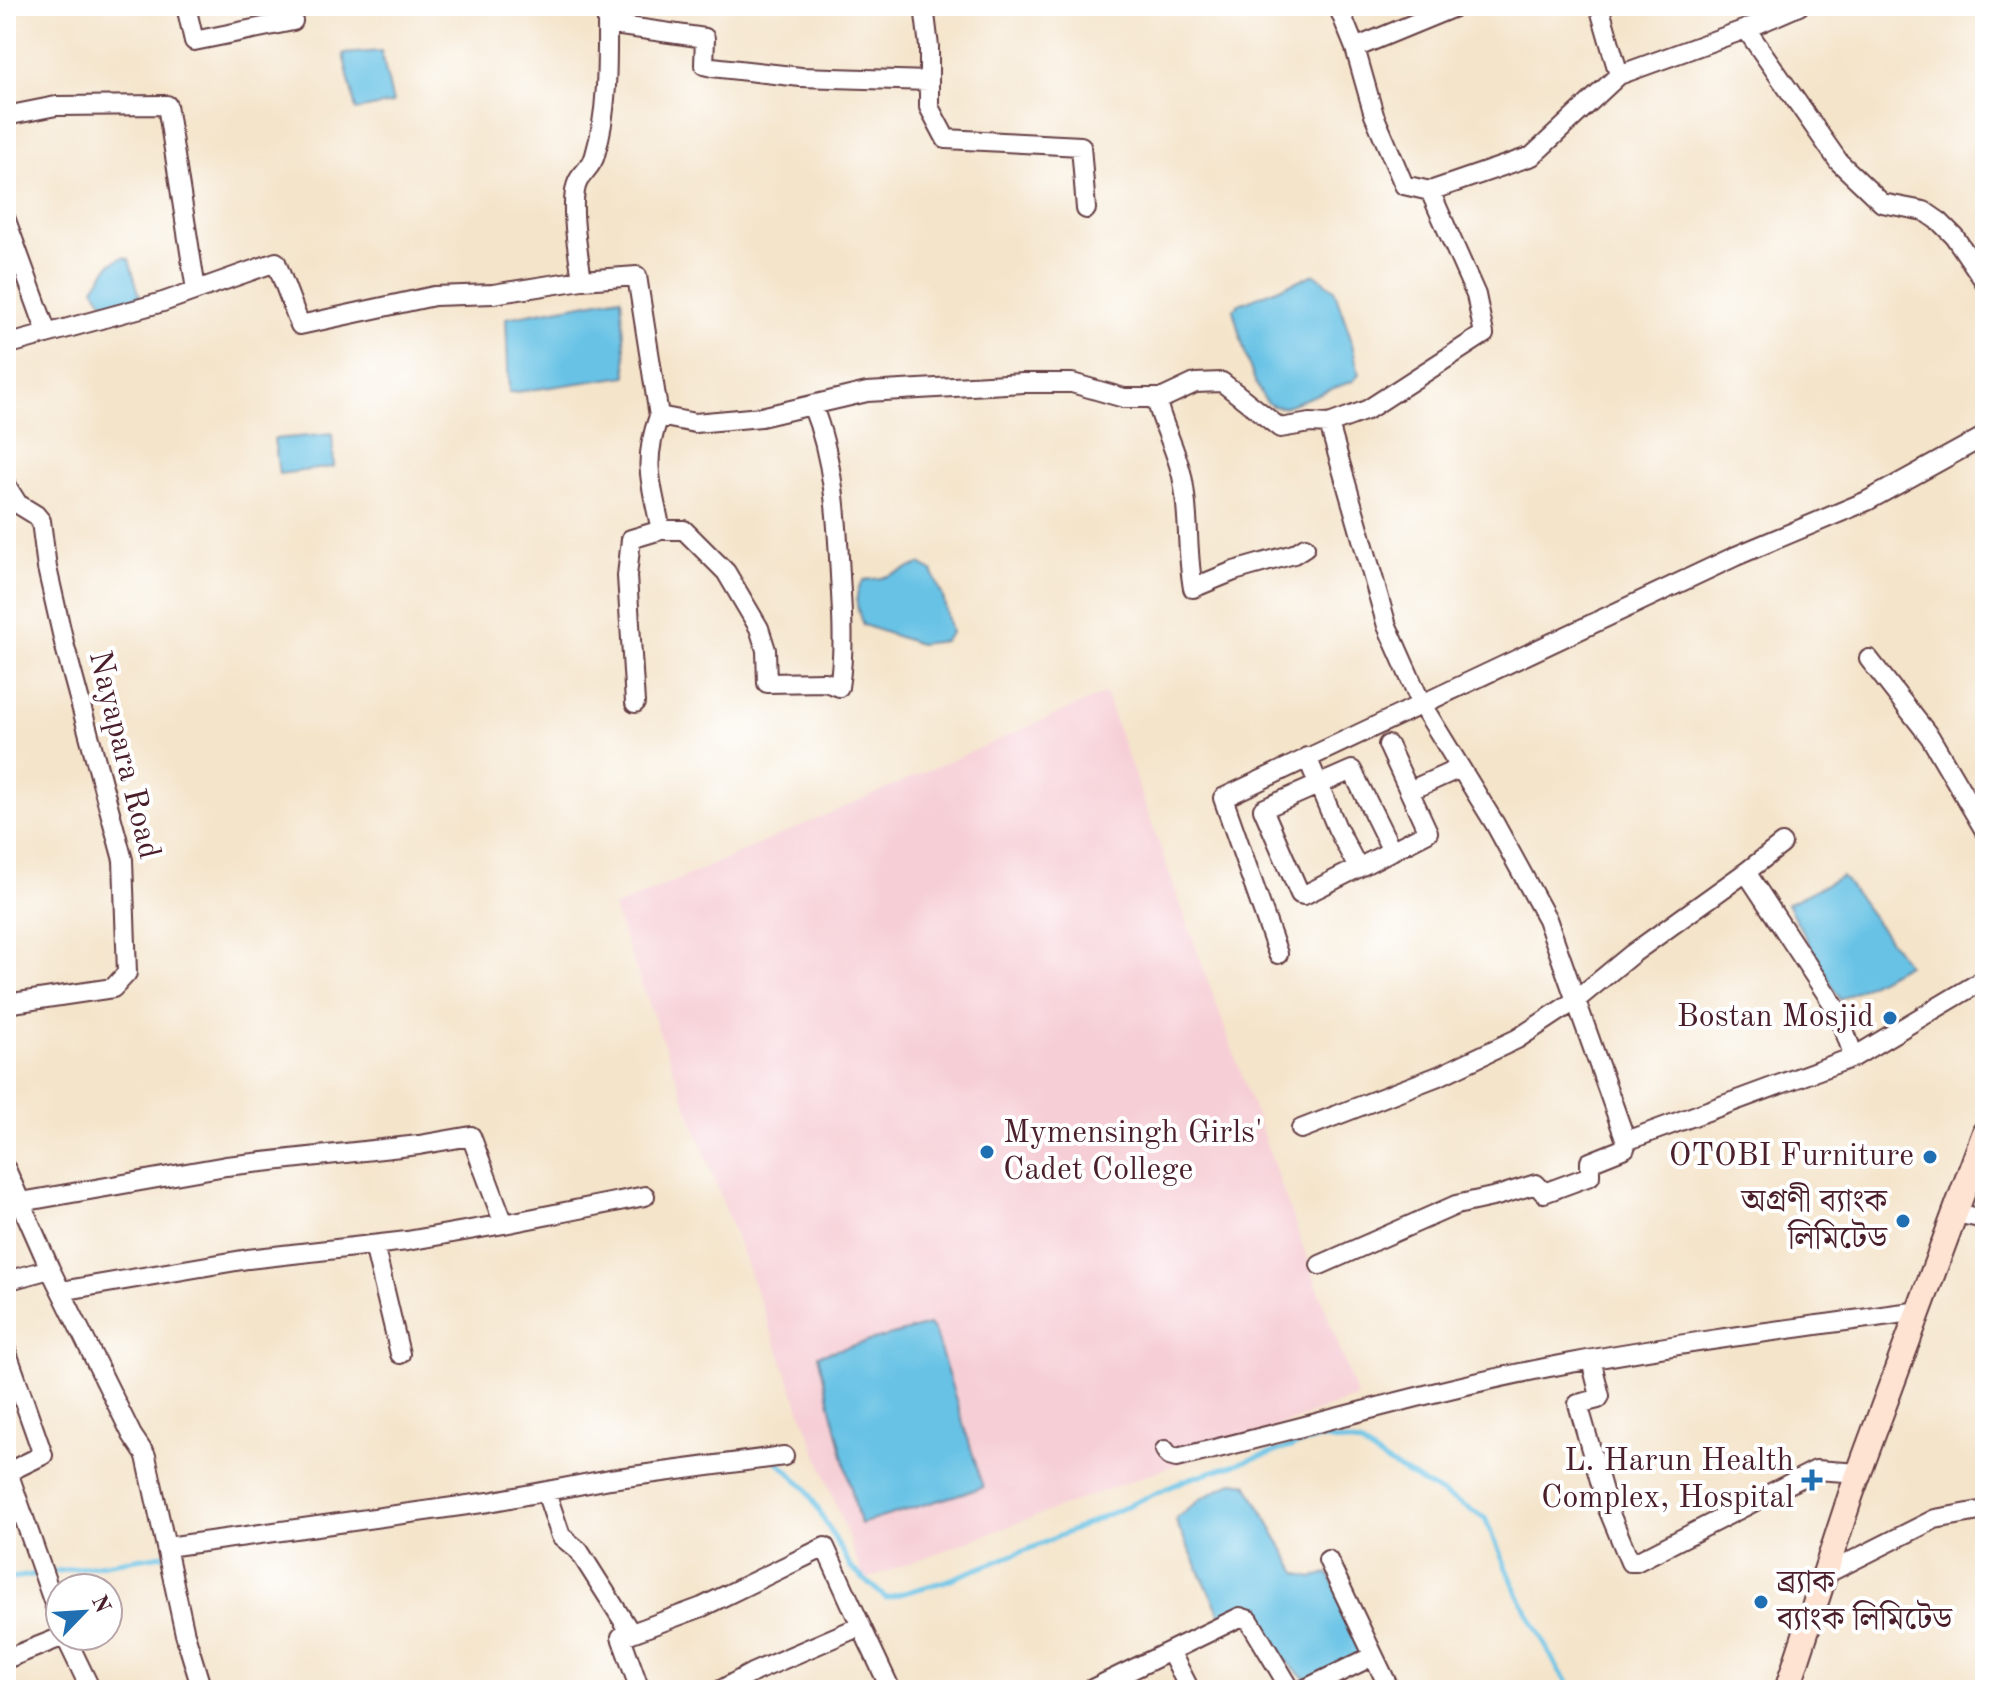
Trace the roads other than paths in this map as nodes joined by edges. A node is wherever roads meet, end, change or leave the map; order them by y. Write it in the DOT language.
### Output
graph roads {
  1 [pos="186,6"];
  2 [pos="924,6"];
  3 [pos="1338,6"];
  4 [pos="1457,6"];
  5 [pos="1599,6"];
  6 [pos="1799,6"];
  7 [pos="607,15"];
  8 [pos="293,21"];
  9 [pos="1746,29"];
  10 [pos="1355,48"];
  11 [pos="1619,75"];
  12 [pos="929,81"];
  13 [pos="6,116"];
  14 [pos="1430,191"];
  15 [pos="1086,209"];
  16 [pos="6,220"];
  17 [pos="1982,272"];
  18 [pos="582,280"];
  19 [pos="196,290"];
  20 [pos="47,333"];
  21 [pos="6,345"];
  22 [pos="1156,398"];
  23 [pos="812,405"];
  24 [pos="659,416"];
  25 [pos="1329,424"];
  26 [pos="1985,436"];
  27 [pos="6,485"];
  28 [pos="661,530"];
  29 [pos="1305,547"];
  30 [pos="1869,659"];
  31 [pos="635,703"];
  32 [pos="1422,705"];
  33 [pos="1388,745"];
  34 [pos="1307,757"];
  35 [pos="1460,768"];
  36 [pos="1318,785"];
  37 [pos="1409,791"];
  38 [pos="1985,831"];
  39 [pos="1782,844"];
  40 [pos="1392,851"];
  41 [pos="1358,868"];
  42 [pos="1746,872"];
  43 [pos="1278,954"];
  44 [pos="1985,979"];
  45 [pos="1576,1000"];
  46 [pos="6,1004"];
  47 [pos="1854,1057"];
  48 [pos="1301,1129"];
  49 [pos="1985,1132"];
  50 [pos="1626,1141"];
  51 [pos="1979,1164"];
  52 [pos="6,1169"];
  53 [pos="645,1196"];
  54 [pos="21,1202"];
  55 [pos="1955,1213"];
  56 [pos="1985,1219"];
  57 [pos="504,1224"];
  58 [pos="374,1245"];
  59 [pos="1320,1265"];
  60 [pos="50,1269"];
  61 [pos="6,1281"];
  62 [pos="61,1291"];
  63 [pos="1919,1311"];
  64 [pos="6,1350"];
  65 [pos="400,1354"];
  66 [pos="1591,1360"];
  67 [pos="1165,1450"];
  68 [pos="784,1456"];
  69 [pos="7,1472"];
  70 [pos="1860,1473"];
  71 [pos="546,1492"];
  72 [pos="1985,1510"];
  73 [pos="167,1547"];
  74 [pos="1328,1560"];
  75 [pos="1824,1575"];
  76 [pos="44,1576"];
  77 [pos="861,1626"];
  78 [pos="631,1633"];
  79 [pos="44,1644"];
  80 [pos="73,1652"];
  81 [pos="1171,1653"];
  82 [pos="1373,1656"];
  83 [pos="6,1659"];
  84 [pos="1123,1684"];
  85 [pos="91,1690"];
  86 [pos="202,1690"];
  87 [pos="640,1690"];
  88 [pos="721,1690"];
  89 [pos="891,1690"];
  90 [pos="1090,1690"];
  91 [pos="1190,1690"];
  92 [pos="1291,1690"];
  93 [pos="1303,1690"];
  94 [pos="1390,1690"];
  95 [pos="1787,1690"];
  1 -- 8 [label="street"];
  2 -- 12 [label="street"];
  3 -- 10 [label="street"];
  4 -- 10 [label="street"];
  5 -- 11 [label="street"];
  6 -- 9 [label="street"];
  7 -- 12 [label="street"];
  7 -- 18 [label="street"];
  9 -- 11 [label="street"];
  9 -- 17 [label="street"];
  10 -- 14 [label="street"];
  11 -- 14 [label="street"];
  12 -- 15 [label="street"];
  13 -- 19 [label="street"];
  14 -- 25 [label="street"];
  16 -- 20 [label="street"];
  18 -- 19 [label="street"];
  18 -- 24 [label="street"];
  19 -- 20 [label="street"];
  20 -- 21 [label="street"];
  22 -- 23 [label="street"];
  22 -- 25 [label="street"];
  22 -- 29 [label="street"];
  23 -- 24 [label="street"];
  23 -- 28 [label="street"];
  24 -- 28 [label="street"];
  25 -- 32 [label="street"];
  26 -- 32 [label="street"];
  27 -- 46 [label="street, Nayapara Road"];
  28 -- 31 [label="street"];
  30 -- 38 [label="street"];
  32 -- 34 [label="street"];
  32 -- 35 [label="street"];
  33 -- 37 [label="street"];
  34 -- 36 [label="street"];
  34 -- 43 [label="street"];
  35 -- 37 [label="street"];
  35 -- 45 [label="street"];
  36 -- 40 [label="street"];
  36 -- 41 [label="street"];
  36 -- 41 [label="street"];
  37 -- 40 [label="street"];
  39 -- 42 [label="street"];
  40 -- 41 [label="street"];
  42 -- 45 [label="street"];
  42 -- 47 [label="street"];
  44 -- 47 [label="street"];
  45 -- 48 [label="street"];
  45 -- 50 [label="street"];
  47 -- 50 [label="street"];
  49 -- 51 [label="main road"];
  50 -- 59 [label="street"];
  51 -- 55 [label="main road"];
  52 -- 54 [label="street"];
  53 -- 57 [label="street"];
  54 -- 57 [label="street"];
  54 -- 60 [label="street"];
  55 -- 56 [label="street"];
  55 -- 63 [label="main road"];
  57 -- 58 [label="street"];
  58 -- 62 [label="street"];
  58 -- 65 [label="street"];
  60 -- 61 [label="street"];
  60 -- 62 [label="street"];
  62 -- 73 [label="street"];
  63 -- 66 [label="street"];
  63 -- 70 [label="main road"];
  64 -- 69 [label="street"];
  66 -- 67 [label="street"];
  66 -- 70 [label="street"];
  68 -- 71 [label="street"];
  69 -- 76 [label="street"];
  70 -- 75 [label="main road"];
  71 -- 73 [label="street"];
  71 -- 78 [label="street"];
  72 -- 75 [label="street"];
  73 -- 86 [label="street"];
  74 -- 82 [label="street"];
  75 -- 95 [label="main road"];
  77 -- 78 [label="street"];
  77 -- 88 [label="street"];
  77 -- 89 [label="street"];
  78 -- 87 [label="street"];
  79 -- 83 [label="street"];
  80 -- 85 [label="street"];
  81 -- 84 [label="street"];
  81 -- 91 [label="street"];
  81 -- 92 [label="street"];
  82 -- 93 [label="street"];
  82 -- 94 [label="street"];
  84 -- 90 [label="street"];
}
